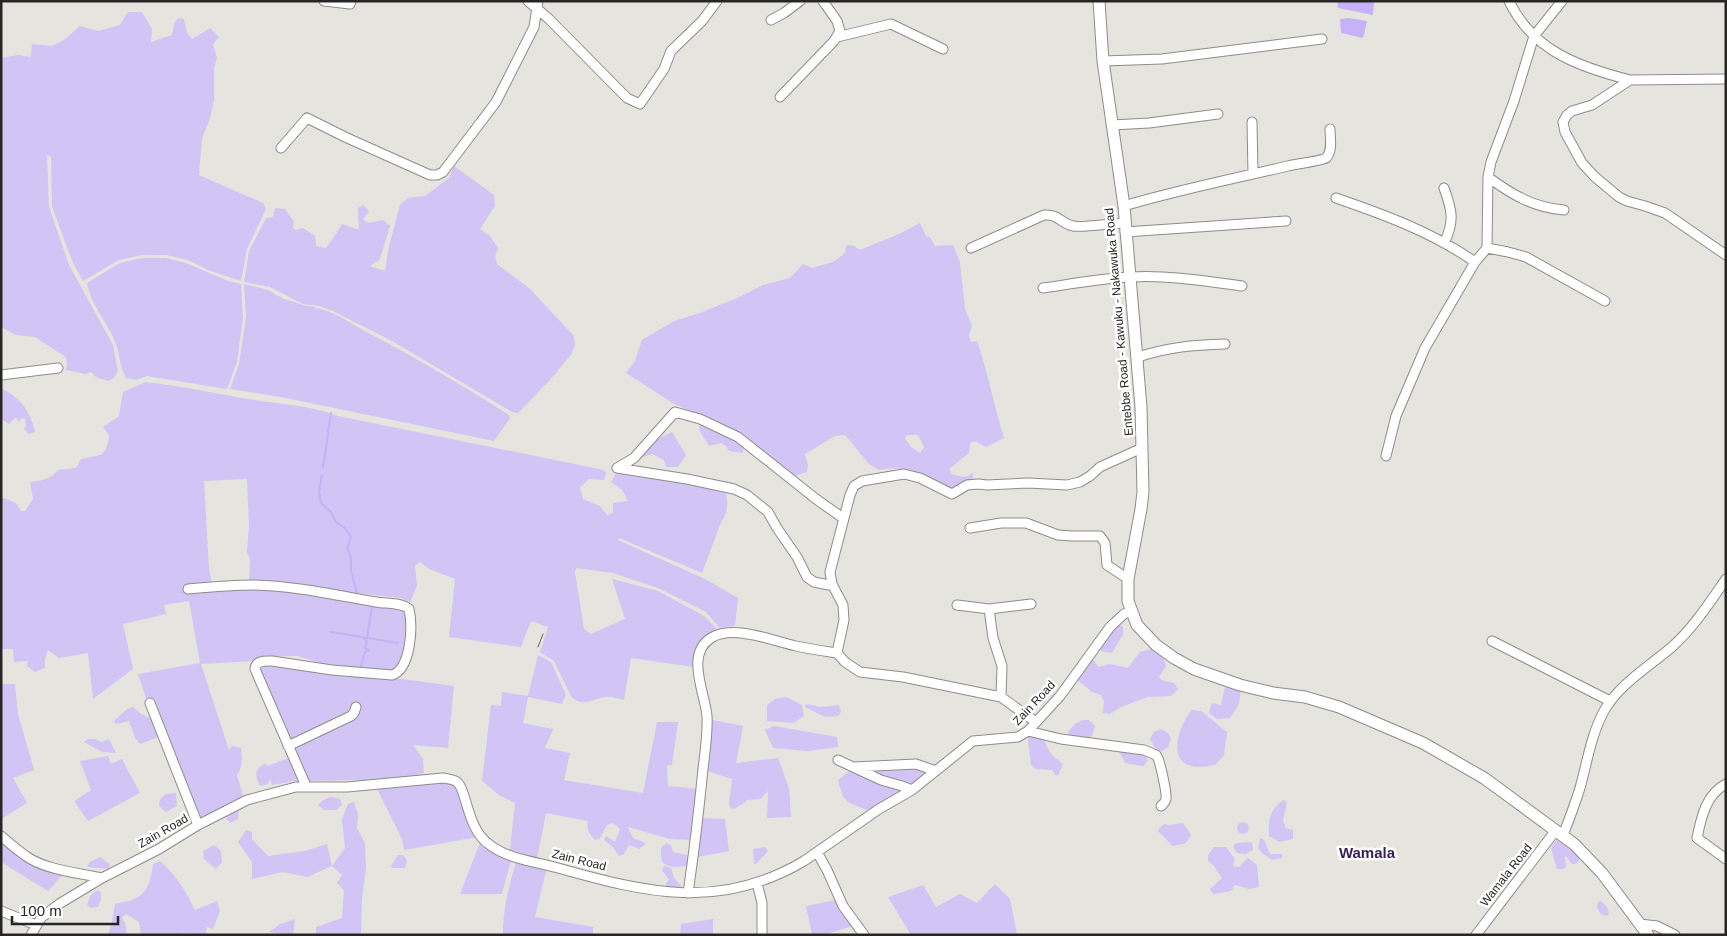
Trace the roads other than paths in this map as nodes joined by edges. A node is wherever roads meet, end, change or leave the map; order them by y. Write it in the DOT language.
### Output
graph roads {
  1 [pos="324,1"];
  2 [pos="351,1"];
  3 [pos="528,1"];
  4 [pos="717,1"];
  5 [pos="800,1"];
  6 [pos="823,1"];
  7 [pos="1099,1"];
  8 [pos="1508,1"];
  9 [pos="1562,1"];
  10 [pos="537,4"];
  11 [pos="771,20"];
  12 [pos="1534,36"];
  13 [pos="837,37"];
  14 [pos="1322,38"];
  15 [pos="943,49"];
  16 [pos="1103,62"];
  17 [pos="1726,79"];
  18 [pos="1630,80"];
  19 [pos="780,97"];
  20 [pos="1218,114"];
  21 [pos="1252,122"];
  22 [pos="1112,125"];
  23 [pos="1330,129"];
  24 [pos="281,148"];
  25 [pos="1253,173"];
  26 [pos="1488,177"];
  27 [pos="1444,188"];
  28 [pos="1336,198"];
  29 [pos="1124,206"];
  30 [pos="1564,210"];
  31 [pos="1286,221"];
  32 [pos="1125,227"];
  33 [pos="1444,243"];
  34 [pos="971,248"];
  35 [pos="1487,248"];
  36 [pos="1726,255"];
  37 [pos="1475,262"];
  38 [pos="1130,277"];
  39 [pos="1242,286"];
  40 [pos="1043,288"];
  41 [pos="1605,301"];
  42 [pos="1225,344"];
  43 [pos="1138,356"];
  44 [pos="58,368"];
  45 [pos="1,375"];
  46 [pos="1142,448"];
  47 [pos="1386,456"];
  48 [pos="843,518"];
  49 [pos="970,528"];
  50 [pos="1128,579"];
  51 [pos="832,584"];
  52 [pos="1724,586"];
  53 [pos="188,589"];
  54 [pos="1030,604"];
  55 [pos="956,605"];
  56 [pos="989,609"];
  57 [pos="1131,611"];
  58 [pos="1492,641"];
  59 [pos="838,653"];
  60 [pos="1001,697"];
  61 [pos="1610,701"];
  62 [pos="150,703"];
  63 [pos="356,707"];
  64 [pos="1036,722"];
  65 [pos="1028,731"];
  66 [pos="288,746"];
  67 [pos="838,760"];
  68 [pos="854,767"];
  69 [pos="936,771"];
  70 [pos="1726,784"];
  71 [pos="306,786"];
  72 [pos="912,790"];
  73 [pos="1161,806"];
  74 [pos="198,825"];
  75 [pos="1560,833"];
  76 [pos="1,836"];
  77 [pos="817,852"];
  78 [pos="1726,858"];
  79 [pos="102,878"];
  80 [pos="757,884"];
  81 [pos="688,893"];
  82 [pos="1,911"];
  83 [pos="1640,924"];
  84 [pos="36,925"];
  85 [pos="31,935"];
  86 [pos="762,935"];
  87 [pos="864,935"];
  88 [pos="1476,935"];
  89 [pos="1648,935"];
  90 [pos="1675,935"];
  1 -- 2 [label="street"];
  3 -- 10 [label="street"];
  4 -- 10 [label="street"];
  5 -- 11 [label="street"];
  6 -- 13 [label="street"];
  7 -- 16 [label="main road, Entebbe Road - Kawuku - Nakawuka Road"];
  8 -- 12 [label="street"];
  9 -- 12 [label="street"];
  10 -- 24 [label="street"];
  12 -- 18 [label="street"];
  12 -- 26 [label="street"];
  13 -- 15 [label="street"];
  13 -- 19 [label="street"];
  14 -- 16 [label="street"];
  16 -- 22 [label="main road, Entebbe Road - Kawuku - Nakawuka Road"];
  17 -- 18 [label="street"];
  18 -- 36 [label="street"];
  20 -- 22 [label="street"];
  21 -- 25 [label="street"];
  22 -- 29 [label="main road, Entebbe Road - Kawuku - Nakawuka Road"];
  23 -- 25 [label="street"];
  25 -- 29 [label="street"];
  26 -- 30 [label="street"];
  26 -- 35 [label="street"];
  27 -- 33 [label="street"];
  28 -- 33 [label="street"];
  29 -- 32 [label="main road, Entebbe Road - Kawuku - Nakawuka Road"];
  31 -- 32 [label="street"];
  32 -- 34 [label="street"];
  32 -- 38 [label="main road, Entebbe Road - Kawuku - Nakawuka Road"];
  33 -- 37 [label="street"];
  35 -- 37 [label="street"];
  35 -- 41 [label="street"];
  37 -- 47 [label="street"];
  38 -- 39 [label="street"];
  38 -- 40 [label="street"];
  38 -- 43 [label="main road, Entebbe Road - Kawuku - Nakawuka Road"];
  42 -- 43 [label="street"];
  43 -- 46 [label="main road, Entebbe Road - Kawuku - Nakawuka Road"];
  44 -- 45 [label="street"];
  46 -- 48 [label="street"];
  46 -- 50 [label="main road, Entebbe Road - Kawuku - Nakawuka Road"];
  48 -- 51 [label="street"];
  48 -- 51 [label="street"];
  49 -- 50 [label="street"];
  50 -- 57 [label="main road, Entebbe Road - Kawuku - Nakawuka Road"];
  51 -- 59 [label="street"];
  52 -- 61 [label="street, Wamala Road"];
  53 -- 66 [label="street"];
  54 -- 56 [label="street"];
  55 -- 56 [label="street"];
  56 -- 60 [label="street"];
  57 -- 64 [label="street, Zain Road"];
  57 -- 75 [label="main road, Entebbe Road - Kawuku - Nakawuka Road"];
  58 -- 61 [label="street"];
  59 -- 60 [label="street"];
  59 -- 81 [label="street"];
  60 -- 64 [label="street"];
  61 -- 75 [label="street, Wamala Road"];
  62 -- 74 [label="street"];
  63 -- 66 [label="street"];
  64 -- 65 [label="street, Zain Road"];
  65 -- 69 [label="street, Zain Road"];
  65 -- 73 [label="street"];
  66 -- 71 [label="street"];
  67 -- 68 [label="street"];
  68 -- 69 [label="street"];
  68 -- 72 [label="street"];
  69 -- 72 [label="street, Zain Road"];
  70 -- 78 [label="street"];
  71 -- 74 [label="street, Zain Road"];
  71 -- 81 [label="street, Zain Road"];
  72 -- 77 [label="street, Zain Road"];
  74 -- 79 [label="street, Zain Road"];
  75 -- 83 [label="main road, Entebbe Road - Kawuku - Nakawuka Road"];
  75 -- 88 [label="street, Wamala Road"];
  76 -- 79 [label="street"];
  77 -- 80 [label="street, Zain Road"];
  77 -- 87 [label="street"];
  79 -- 84 [label="street, Zain Road"];
  80 -- 81 [label="street, Zain Road"];
  80 -- 86 [label="street"];
  82 -- 84 [label="street"];
  83 -- 89 [label="main road, Entebbe Road - Kawuku - Nakawuka Road"];
  83 -- 90 [label="street"];
  84 -- 85 [label="street, Zain Road"];
}
